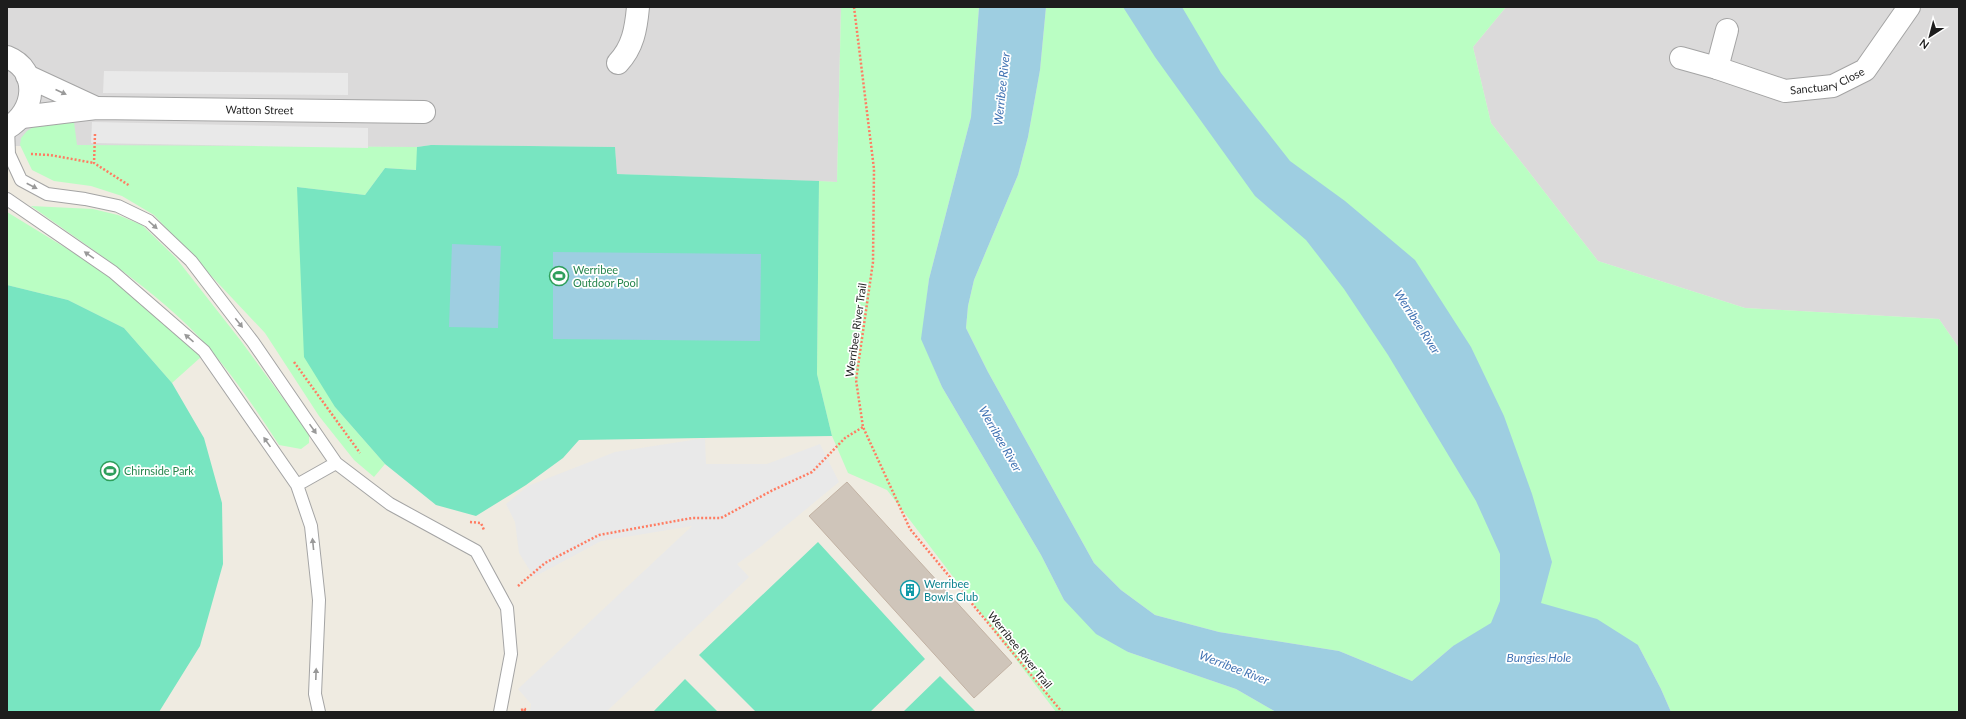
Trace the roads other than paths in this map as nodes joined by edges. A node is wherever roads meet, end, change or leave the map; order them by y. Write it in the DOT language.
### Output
graph roads {
  1 [pos="638,7"];
  2 [pos="1908,7"];
  3 [pos="1727,30"];
  4 [pos="8,53"];
  5 [pos="1681,58"];
  6 [pos="618,63"];
  7 [pos="1716,68"];
  8 [pos="27,76"];
  9 [pos="96,108"];
  10 [pos="424,112"];
  11 [pos="12,124"];
  12 [pos="7,198"];
  13 [pos="336,463"];
  14 [pos="297,485"];
  15 [pos="319,712"];
  16 [pos="500,712"];
  1 -- 6 [label="street"];
  2 -- 7 [label="street, Sanctuary Close"];
  3 -- 7 [label="street"];
  4 -- 8 [label="street"];
  5 -- 7 [label="street, Sanctuary Close"];
  8 -- 9 [label="street, Watton Street, one-way"];
  8 -- 11 [label="street"];
  9 -- 10 [label="street, Watton Street"];
  9 -- 11 [label="street, Watton Street"];
  11 -- 13 [label="lane, one-way"];
  14 -- 12 [label="lane, one-way"];
  13 -- 14 [label="lane"];
  13 -- 16 [label="lane"];
  15 -- 14 [label="lane, one-way"];
}
